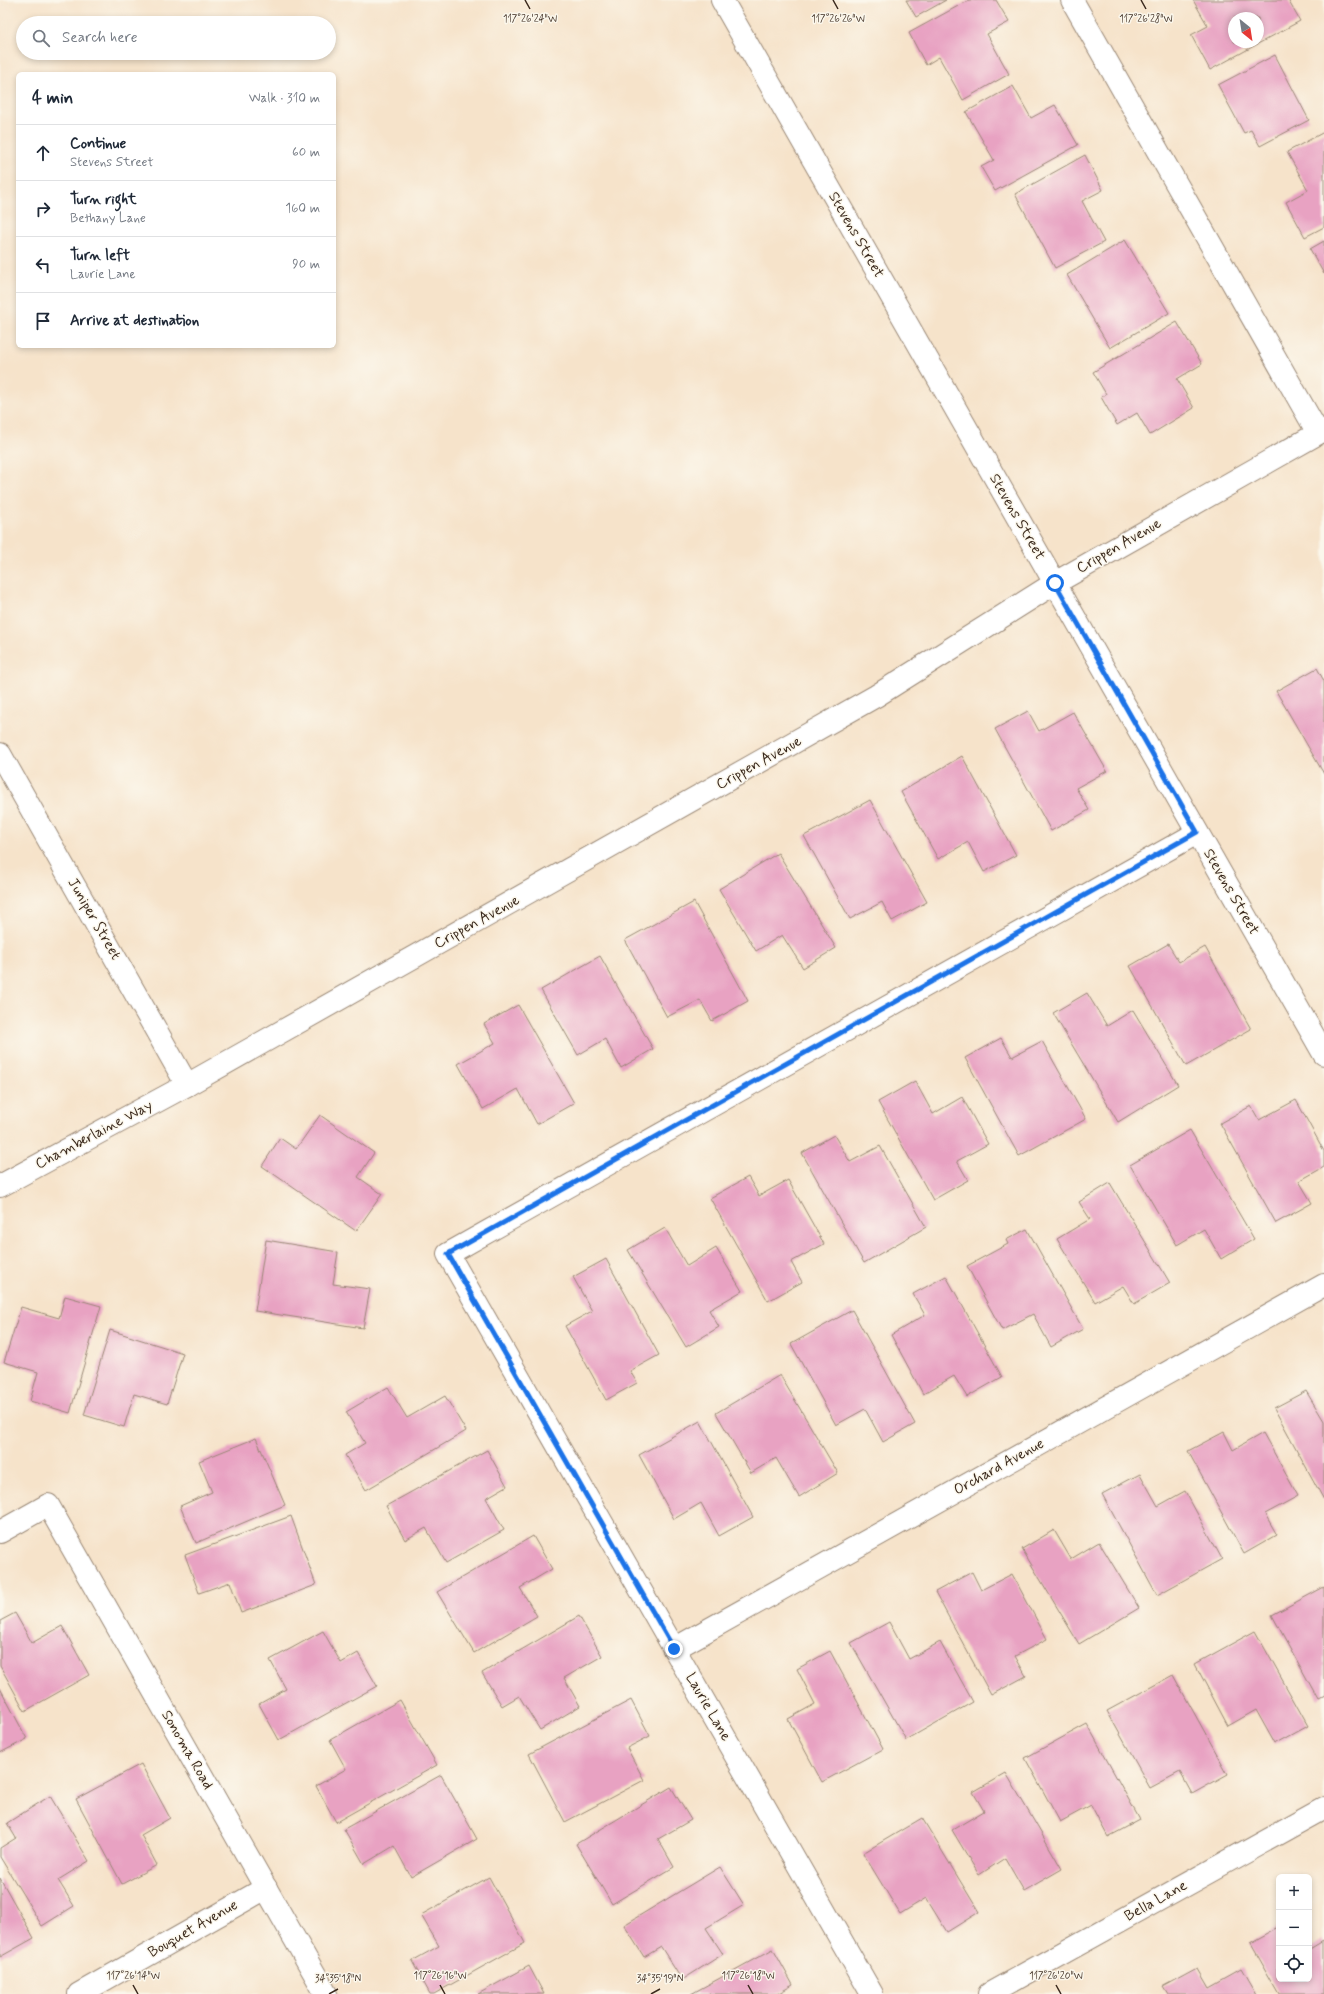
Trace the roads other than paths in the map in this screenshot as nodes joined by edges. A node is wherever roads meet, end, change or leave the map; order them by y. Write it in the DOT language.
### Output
graph roads {
  1 [pos="722,0"];
  2 [pos="1072,0"];
  3 [pos="1321,432"];
  4 [pos="1055,583"];
  5 [pos="0,754"];
  6 [pos="1197,832"];
  7 [pos="1324,1054"];
  8 [pos="188,1085"];
  9 [pos="0,1186"];
  10 [pos="1324,1286"];
  11 [pos="0,1532"];
  12 [pos="674,1649"];
  13 [pos="1324,1808"];
  14 [pos="266,1888"];
  15 [pos="79,1994"];
  16 [pos="326,1994"];
  17 [pos="872,1994"];
  18 [pos="988,1994"];
  1 -- 4 [label="street, Stevens Street"];
  2 -- 3 [label="street"];
  3 -- 4 [label="street, Crippen Avenue"];
  4 -- 6 [label="street, Stevens Street"];
  4 -- 8 [label="street, Crippen Avenue"];
  5 -- 8 [label="street, Juniper Street"];
  6 -- 7 [label="street, Stevens Street"];
  6 -- 12 [label="street, Laurie Lane"];
  8 -- 9 [label="street, Chamberlaine Way"];
  10 -- 12 [label="street, Orchard Avenue"];
  11 -- 14 [label="street, Sonoma Road"];
  12 -- 17 [label="street, Laurie Lane"];
  13 -- 18 [label="street, Bella Lane"];
  14 -- 15 [label="street, Bouquet Avenue"];
  14 -- 16 [label="street, Sonoma Road"];
}
